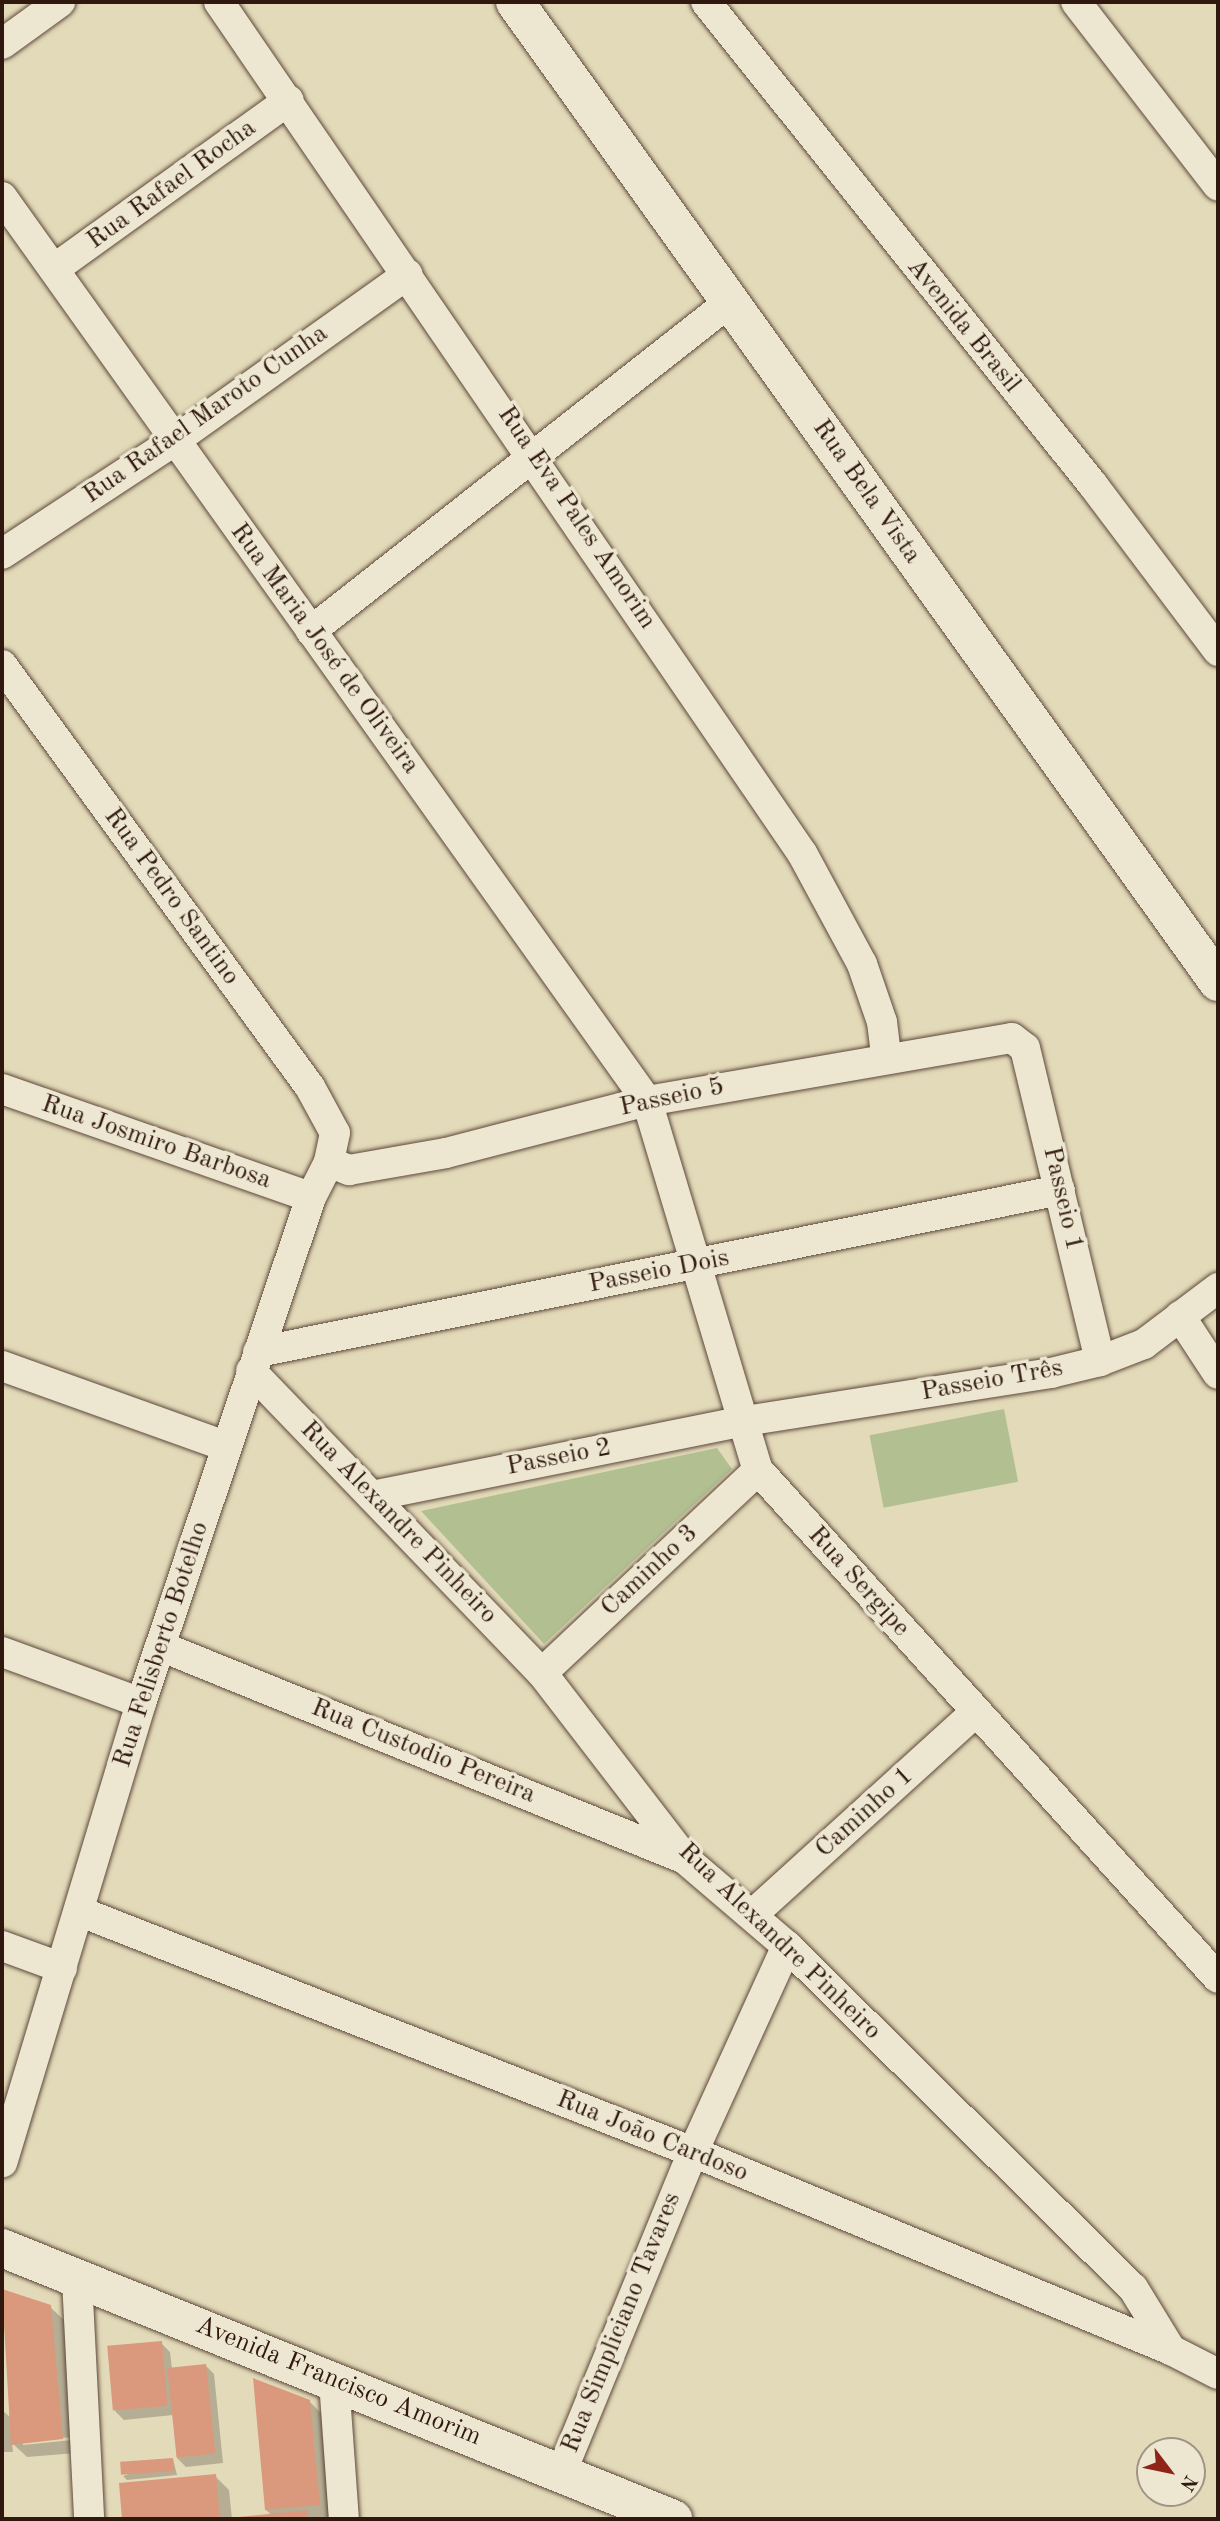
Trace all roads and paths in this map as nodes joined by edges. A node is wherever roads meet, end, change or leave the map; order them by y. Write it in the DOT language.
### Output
graph roads {
  1 [pos="60,2"];
  2 [pos="219,2"];
  3 [pos="515,2"];
  4 [pos="706,2"];
  5 [pos="1076,2"];
  6 [pos="2,44"];
  7 [pos="289,100"];
  8 [pos="1218,186"];
  9 [pos="2,197"];
  10 [pos="54,269"];
  11 [pos="408,274"];
  12 [pos="731,301"];
  13 [pos="174,441"];
  14 [pos="535,456"];
  15 [pos="2,554"];
  16 [pos="311,631"];
  17 [pos="1218,651"];
  18 [pos="2,665"];
  19 [pos="1218,982"];
  20 [pos="1018,1040"];
  21 [pos="886,1057"];
  22 [pos="2,1088"];
  23 [pos="648,1101"];
  24 [pos="332,1147"];
  25 [pos="1060,1190"];
  26 [pos="311,1197"];
  27 [pos="699,1264"];
  28 [pos="1218,1288"];
  29 [pos="1180,1316"];
  30 [pos="255,1362"];
  31 [pos="1100,1362"];
  32 [pos="2,1366"];
  33 [pos="1218,1374"];
  34 [pos="745,1421"];
  35 [pos="226,1446"];
  36 [pos="758,1470"];
  37 [pos="372,1496"];
  38 [pos="160,1646"];
  39 [pos="2,1652"];
  40 [pos="542,1673"];
  41 [pos="141,1703"];
  42 [pos="976,1713"];
  43 [pos="685,1859"];
  44 [pos="81,1912"];
  45 [pos="753,1914"];
  46 [pos="2,1946"];
  47 [pos="787,1946"];
  48 [pos="62,1968"];
  49 [pos="1218,1978"];
  50 [pos="693,2152"];
  51 [pos="2,2162"];
  52 [pos="2,2248"];
  53 [pos="77,2279"];
  54 [pos="1171,2350"];
  55 [pos="1218,2374"];
  56 [pos="334,2381"];
  57 [pos="562,2471"];
  58 [pos="627,2509"];
  59 [pos="89,2519"];
  60 [pos="344,2519"];
  61 [pos="671,2519"];
  1 -- 6 [label="street"];
  2 -- 7 [label="street, Rua Eva Pales Amorim"];
  3 -- 12 [label="street, Rua Bela Vista"];
  4 -- 17 [label="street, Avenida Brasil"];
  5 -- 8 [label="street"];
  7 -- 10 [label="street, Rua Rafael Rocha"];
  7 -- 11 [label="street, Rua Eva Pales Amorim"];
  9 -- 10 [label="street, Rua Maria José de Oliveira"];
  10 -- 13 [label="street, Rua Maria José de Oliveira"];
  11 -- 13 [label="street, Rua Rafael Maroto Cunha"];
  11 -- 14 [label="street, Rua Eva Pales Amorim"];
  12 -- 14 [label="street"];
  12 -- 19 [label="street, Rua Bela Vista"];
  13 -- 15 [label="street, Rua Rafael Maroto Cunha"];
  13 -- 16 [label="street, Rua Maria José de Oliveira"];
  14 -- 16 [label="street"];
  14 -- 21 [label="street, Rua Eva Pales Amorim"];
  16 -- 23 [label="street, Rua Maria José de Oliveira"];
  18 -- 24 [label="street, Rua Pedro Santino"];
  20 -- 21 [label="street, Passeio 5"];
  20 -- 25 [label="street, Passeio 1"];
  21 -- 23 [label="street, Passeio 5"];
  22 -- 26 [label="street, Rua Josmiro Barbosa"];
  23 -- 24 [label="street, Passeio 5"];
  23 -- 27 [label="street, Rua Sergipe"];
  24 -- 26 [label="street, Rua Felisberto Botelho"];
  25 -- 27 [label="street, Passeio Dois"];
  25 -- 31 [label="street, Passeio 1"];
  26 -- 30 [label="street, Rua Felisberto Botelho"];
  27 -- 30 [label="street, Passeio Dois"];
  27 -- 34 [label="street, Rua Sergipe"];
  28 -- 29 [label="street, Passeio Três"];
  29 -- 31 [label="street, Passeio Três"];
  29 -- 33 [label="street"];
  30 -- 35 [label="street, Rua Felisberto Botelho"];
  30 -- 37 [label="street, Rua Alexandre Pinheiro"];
  31 -- 34 [label="street, Passeio Três"];
  32 -- 35 [label="street"];
  34 -- 36 [label="street, Rua Sergipe"];
  34 -- 37 [label="street, Passeio 2"];
  35 -- 38 [label="street, Rua Felisberto Botelho"];
  36 -- 40 [label="street, Caminho 3"];
  36 -- 42 [label="street, Rua Sergipe"];
  37 -- 40 [label="street, Rua Alexandre Pinheiro"];
  38 -- 41 [label="street, Rua Felisberto Botelho"];
  38 -- 43 [label="street, Rua Custodio Pereira"];
  39 -- 41 [label="street"];
  40 -- 43 [label="street, Rua Alexandre Pinheiro"];
  41 -- 44 [label="street, Rua Felisberto Botelho"];
  42 -- 45 [label="street, Caminho 1"];
  42 -- 49 [label="street, Rua Sergipe"];
  43 -- 45 [label="street, Rua Alexandre Pinheiro"];
  44 -- 48 [label="street, Rua Felisberto Botelho"];
  44 -- 50 [label="street, Rua João Cardoso"];
  45 -- 47 [label="street, Rua Alexandre Pinheiro"];
  46 -- 48 [label="street"];
  47 -- 50 [label="street, Rua Simpliciano Tavares"];
  47 -- 54 [label="street, Rua Alexandre Pinheiro"];
  48 -- 51 [label="street, Rua Felisberto Botelho"];
  50 -- 54 [label="street, Rua João Cardoso"];
  50 -- 57 [label="street, Rua Simpliciano Tavares"];
  52 -- 53 [label="street, Avenida Francisco Amorim"];
  53 -- 56 [label="street, Avenida Francisco Amorim"];
  53 -- 59 [label="street"];
  54 -- 55 [label="street, Rua João Cardoso"];
  56 -- 57 [label="street, Avenida Francisco Amorim"];
  56 -- 60 [label="street"];
  57 -- 58 [label="street, Avenida Francisco Amorim"];
  58 -- 61 [label="street, Avenida Francisco Amorim"];
}
